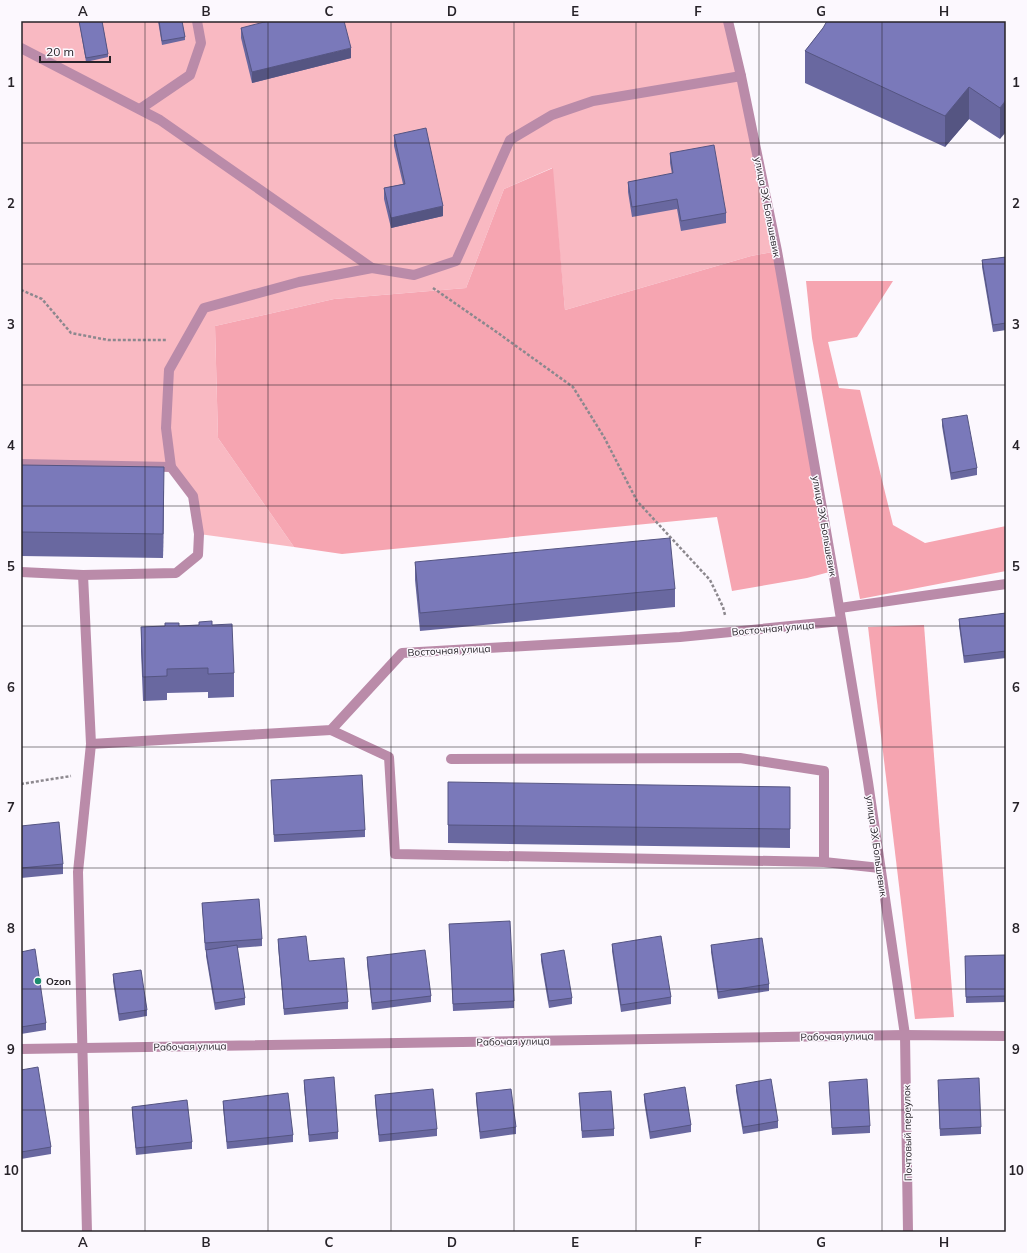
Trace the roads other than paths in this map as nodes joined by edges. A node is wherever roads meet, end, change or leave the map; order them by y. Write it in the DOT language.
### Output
graph roads {
  1 [pos="197,21"];
  2 [pos="728,21"];
  3 [pos="21,48"];
  4 [pos="742,76"];
  5 [pos="140,109"];
  6 [pos="372,268"];
  7 [pos="21,464"];
  8 [pos="171,467"];
  9 [pos="21,572"];
  10 [pos="83,575"];
  11 [pos="1006,584"];
  12 [pos="840,608"];
  13 [pos="841,622"];
  14 [pos="331,730"];
  15 [pos="91,744"];
  16 [pos="451,759"];
  17 [pos="824,862"];
  18 [pos="880,868"];
  19 [pos="905,1034"];
  20 [pos="1006,1036"];
  21 [pos="82,1048"];
  22 [pos="21,1049"];
  23 [pos="87,1232"];
  24 [pos="908,1232"];
  1 -- 5 [label="street"];
  2 -- 4 [label="street, улица ЭХ Большевик"];
  3 -- 5 [label="street"];
  4 -- 6 [label="street"];
  4 -- 12 [label="street, улица ЭХ Большевик"];
  5 -- 6 [label="street"];
  6 -- 8 [label="street"];
  7 -- 8 [label="street"];
  8 -- 10 [label="street"];
  9 -- 10 [label="street"];
  10 -- 15 [label="street"];
  11 -- 12 [label="street"];
  12 -- 13 [label="street, улица ЭХ Большевик"];
  13 -- 14 [label="street, Восточная улица"];
  13 -- 18 [label="street, улица ЭХ Большевик"];
  14 -- 15 [label="street"];
  14 -- 17 [label="street"];
  15 -- 21 [label="street"];
  16 -- 17 [label="street"];
  17 -- 18 [label="street"];
  18 -- 19 [label="street, улица ЭХ Большевик"];
  19 -- 20 [label="street, Рабочая улица"];
  19 -- 21 [label="street, Рабочая улица"];
  19 -- 24 [label="street, Почтовый переулок"];
  21 -- 22 [label="street, Рабочая улица"];
  21 -- 23 [label="street"];
}
